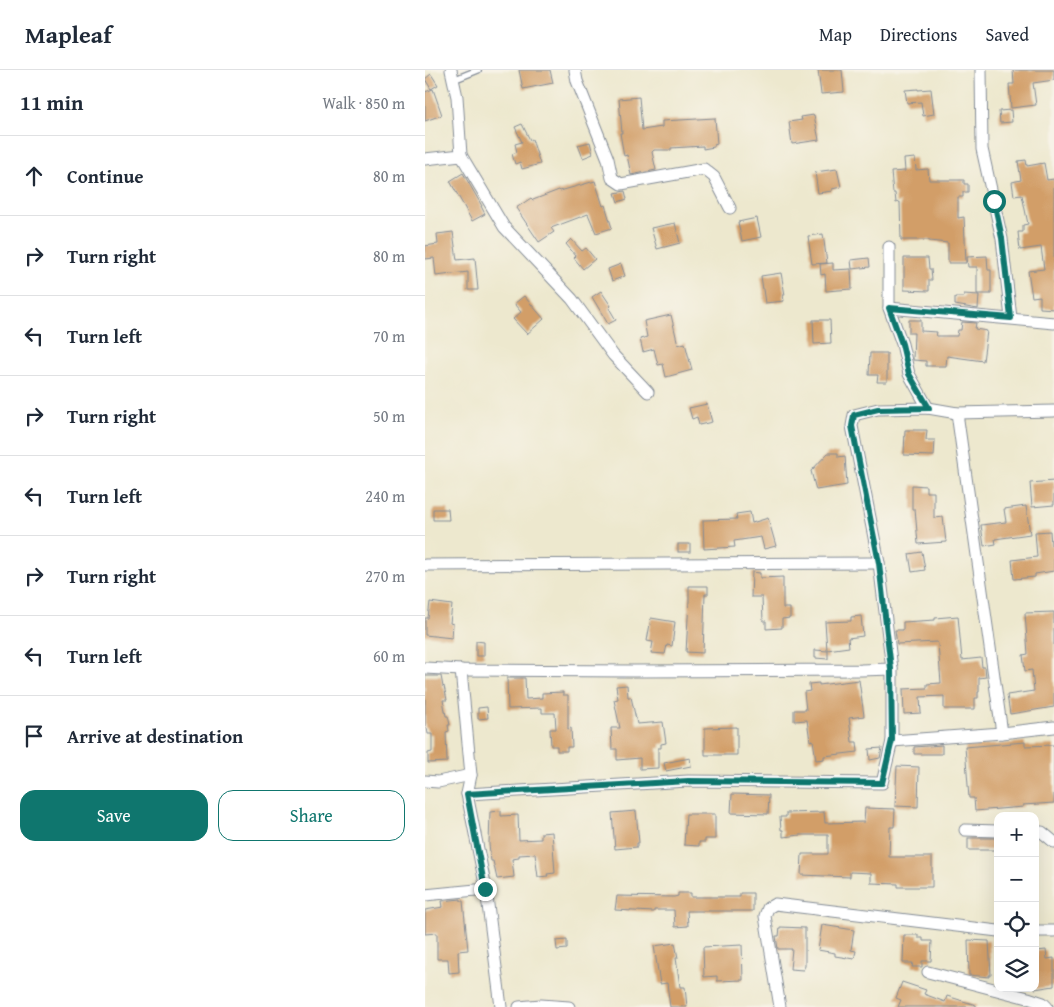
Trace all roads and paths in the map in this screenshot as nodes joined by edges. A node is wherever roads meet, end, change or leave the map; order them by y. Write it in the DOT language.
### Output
graph roads {
  1 [pos="478,70"];
  2 [pos="575,70"];
  3 [pos="981,70"];
  4 [pos="452,75"];
  5 [pos="461,155"];
  6 [pos="425,159"];
  7 [pos="730,208"];
  8 [pos="889,247"];
  9 [pos="889,308"];
  10 [pos="1011,318"];
  11 [pos="1054,323"];
  12 [pos="648,392"];
  13 [pos="929,408"];
  14 [pos="1054,411"];
  15 [pos="957,413"];
  16 [pos="879,563"];
  17 [pos="425,565"];
  18 [pos="425,668"];
  19 [pos="891,669"];
  20 [pos="461,670"];
  21 [pos="1054,727"];
  22 [pos="1002,734"];
  23 [pos="892,740"];
  24 [pos="471,775"];
  25 [pos="425,781"];
  26 [pos="467,794"];
  27 [pos="965,830"];
  28 [pos="994,831"];
  29 [pos="1039,832"];
  30 [pos="1054,842"];
  31 [pos="485,889"];
  32 [pos="425,895"];
  33 [pos="994,931"];
  34 [pos="1039,931"];
  35 [pos="1054,931"];
  36 [pos="928,972"];
  37 [pos="501,1007"];
  38 [pos="519,1007"];
  39 [pos="569,1007"];
  40 [pos="780,1007"];
  41 [pos="1047,1007"];
  1 -- 4 [label="lane"];
  2 -- 7 [label="street"];
  3 -- 10 [label="street"];
  4 -- 5 [label="street"];
  5 -- 6 [label="street"];
  5 -- 12 [label="street"];
  8 -- 9 [label="street"];
  9 -- 10 [label="street"];
  9 -- 13 [label="street"];
  10 -- 11 [label="street"];
  13 -- 15 [label="street"];
  13 -- 16 [label="street"];
  14 -- 15 [label="street"];
  15 -- 22 [label="street"];
  16 -- 17 [label="street"];
  16 -- 19 [label="street"];
  18 -- 20 [label="street"];
  19 -- 20 [label="street"];
  19 -- 23 [label="street"];
  20 -- 24 [label="street"];
  21 -- 22 [label="street"];
  22 -- 23 [label="street"];
  23 -- 26 [label="street"];
  24 -- 25 [label="street"];
  24 -- 26 [label="street"];
  26 -- 31 [label="street"];
  27 -- 28 [label="street"];
  29 -- 30 [label="street"];
  31 -- 32 [label="street"];
  31 -- 37 [label="street"];
  33 -- 40 [label="street"];
  34 -- 35 [label="street"];
  36 -- 41 [label="street"];
  38 -- 39 [label="street"];
}
